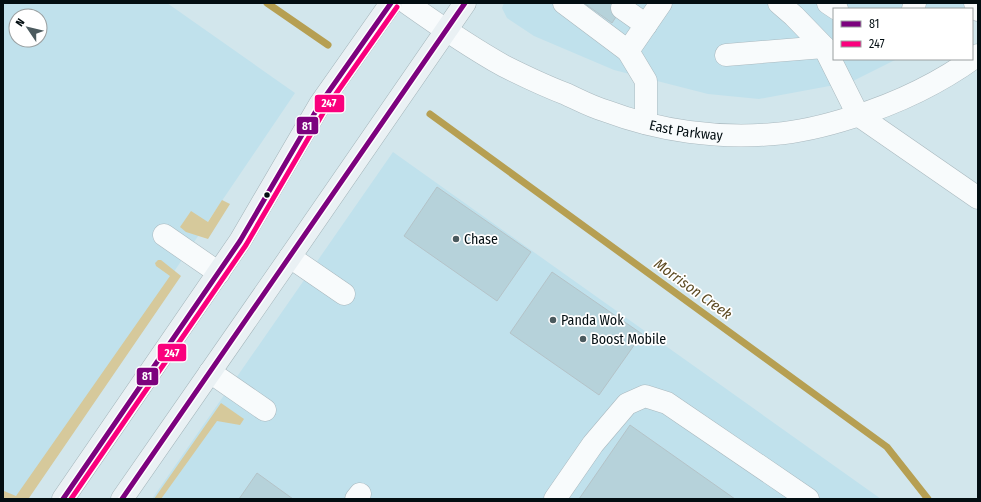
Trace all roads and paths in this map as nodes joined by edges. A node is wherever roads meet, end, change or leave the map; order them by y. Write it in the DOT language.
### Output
graph roads {
  1 [pos="391,3"];
  2 [pos="407,3"];
  3 [pos="465,3"];
  4 [pos="564,3"];
  5 [pos="661,3"];
  6 [pos="779,3"];
  7 [pos="975,3"];
  8 [pos="622,8"];
  9 [pos="978,10"];
  10 [pos="646,25"];
  11 [pos="446,30"];
  12 [pos="824,47"];
  13 [pos="628,51"];
  14 [pos="726,55"];
  15 [pos="971,60"];
  16 [pos="858,115"];
  17 [pos="646,123"];
  18 [pos="978,198"];
  19 [pos="164,235"];
  20 [pos="290,257"];
  21 [pos="218,273"];
  22 [pos="344,294"];
  23 [pos="210,372"];
  24 [pos="265,410"];
  25 [pos="63,499"];
  26 [pos="122,499"];
  27 [pos="554,499"];
  28 [pos="808,499"];
  1 -- 21 [label="main road"];
  2 -- 11 [label="street, East Parkway"];
  3 -- 11 [label="main road"];
  4 -- 13 [label="street"];
  5 -- 10 [label="street"];
  6 -- 12 [label="street"];
  7 -- 9 [label="street"];
  8 -- 10 [label="street"];
  10 -- 13 [label="street"];
  11 -- 17 [label="street, East Parkway"];
  11 -- 20 [label="main road"];
  12 -- 14 [label="street"];
  12 -- 16 [label="street"];
  13 -- 17 [label="street"];
  15 -- 16 [label="street, East Parkway"];
  16 -- 17 [label="street, East Parkway"];
  16 -- 18 [label="street"];
  19 -- 21 [label="street"];
  20 -- 22 [label="street"];
  20 -- 23 [label="main road"];
  21 -- 25 [label="main road"];
  23 -- 24 [label="street"];
  23 -- 26 [label="main road"];
  27 -- 28 [label="street"];
}
